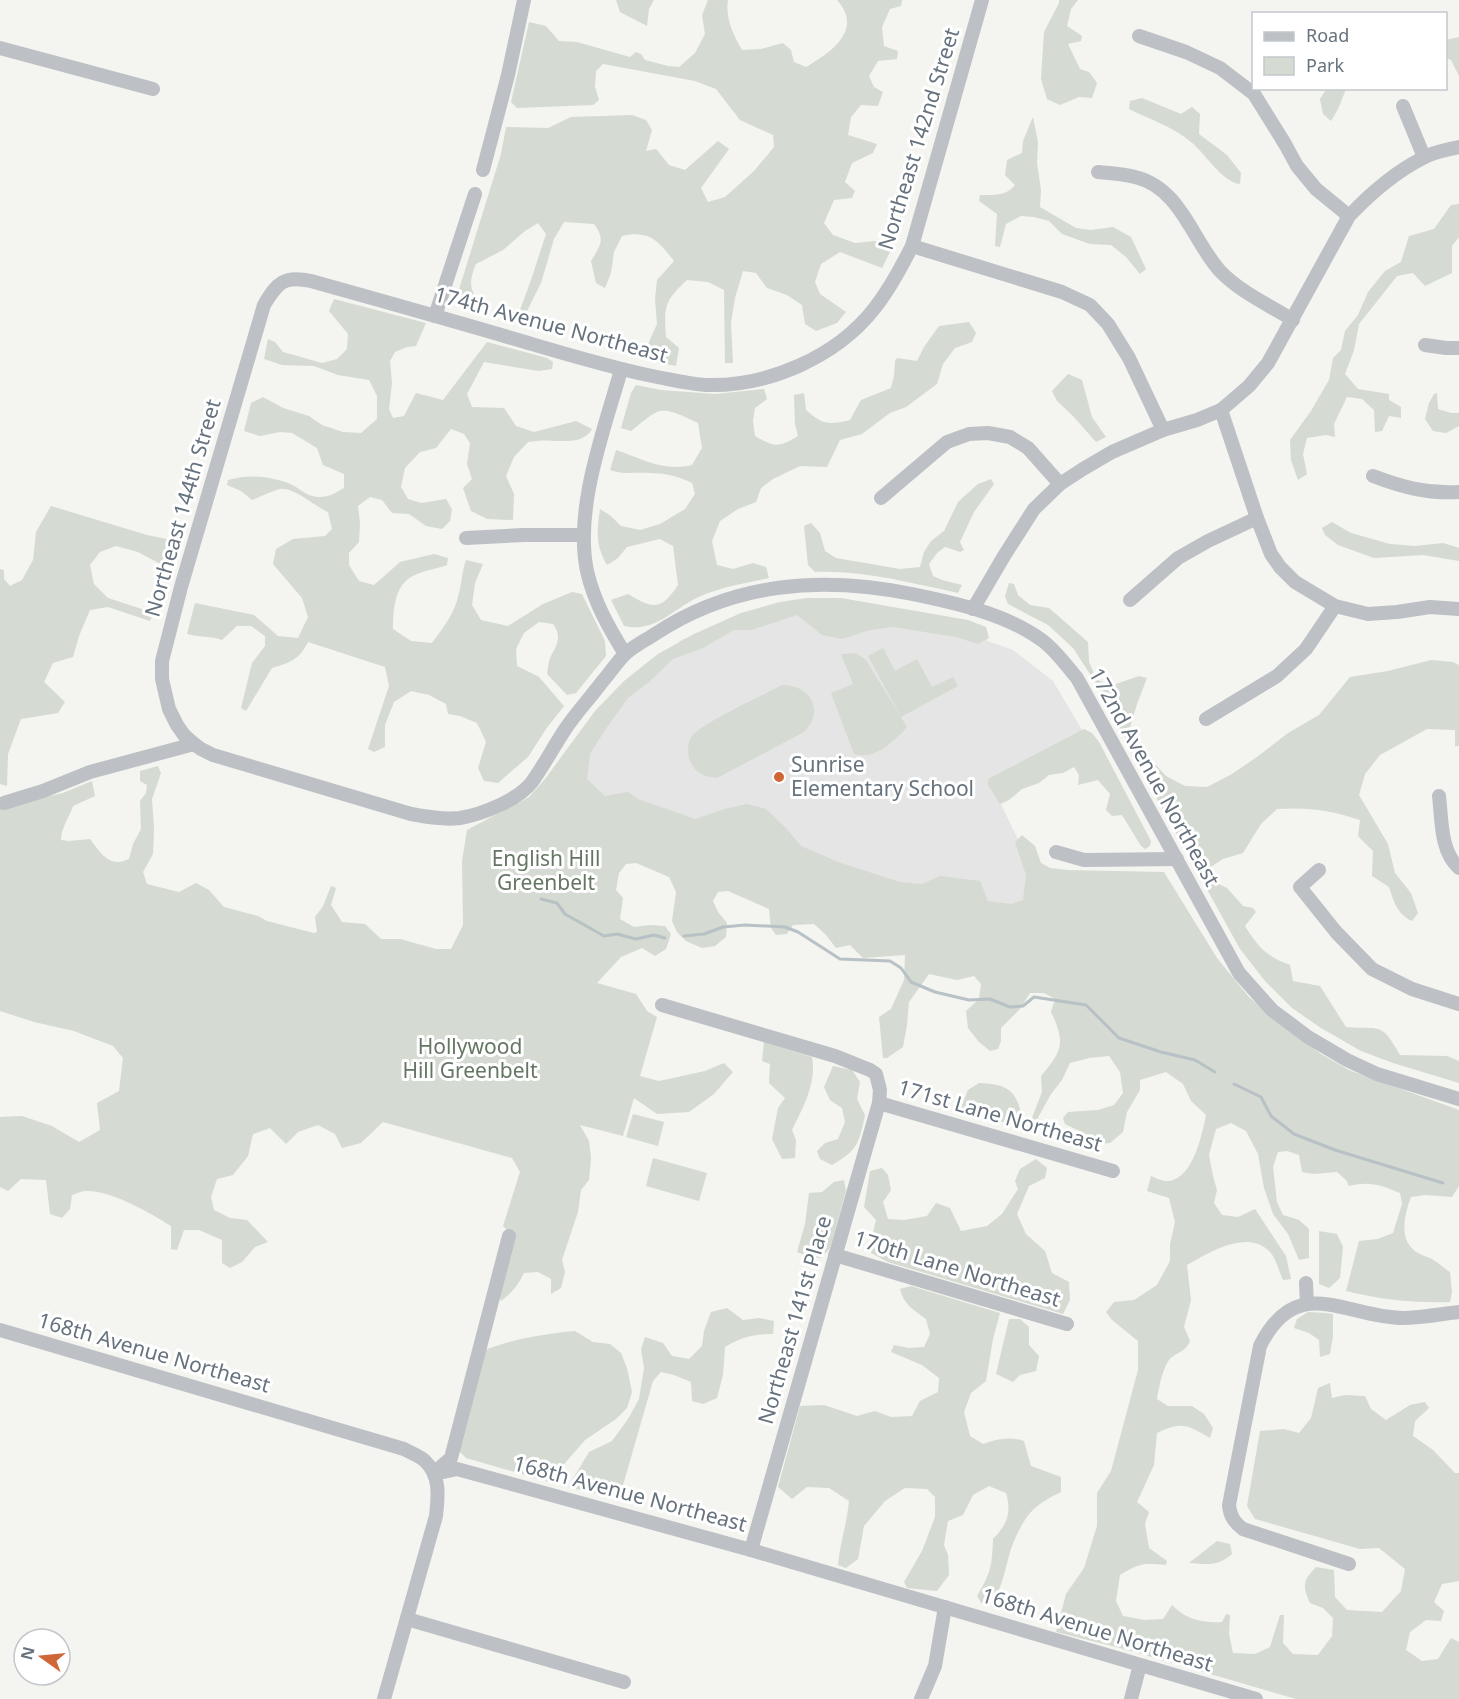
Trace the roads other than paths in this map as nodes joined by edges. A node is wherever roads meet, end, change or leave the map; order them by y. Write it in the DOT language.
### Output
graph roads {
  1 [pos="524,0"];
  2 [pos="982,0"];
  3 [pos="1139,36"];
  4 [pos="0,48"];
  5 [pos="153,89"];
  6 [pos="1403,106"];
  7 [pos="1459,147"];
  8 [pos="1424,157"];
  9 [pos="483,170"];
  10 [pos="1098,172"];
  11 [pos="475,194"];
  12 [pos="1349,216"];
  13 [pos="912,246"];
  14 [pos="280,282"];
  15 [pos="435,316"];
  16 [pos="1293,320"];
  17 [pos="1425,345"];
  18 [pos="1459,348"];
  19 [pos="811,359"];
  20 [pos="621,370"];
  21 [pos="1221,410"];
  22 [pos="1163,430"];
  23 [pos="1372,476"];
  24 [pos="1060,484"];
  25 [pos="1459,492"];
  26 [pos="881,498"];
  27 [pos="1257,518"];
  28 [pos="584,536"];
  29 [pos="466,538"];
  30 [pos="1130,600"];
  31 [pos="1335,606"];
  32 [pos="973,609"];
  33 [pos="1459,609"];
  34 [pos="625,654"];
  35 [pos="1206,719"];
  36 [pos="194,744"];
  37 [pos="1439,796"];
  38 [pos="4,803"];
  39 [pos="1056,852"];
  40 [pos="1177,860"];
  41 [pos="1459,868"];
  42 [pos="1319,870"];
  43 [pos="1459,1004"];
  44 [pos="662,1005"];
  45 [pos="1459,1099"];
  46 [pos="879,1103"];
  47 [pos="1113,1171"];
  48 [pos="509,1236"];
  49 [pos="835,1255"];
  50 [pos="1306,1283"];
  51 [pos="1307,1304"];
  52 [pos="1459,1312"];
  53 [pos="1067,1324"];
  54 [pos="0,1330"];
  55 [pos="434,1474"];
  56 [pos="751,1550"];
  57 [pos="1349,1564"];
  58 [pos="945,1607"];
  59 [pos="407,1619"];
  60 [pos="1140,1665"];
  61 [pos="624,1682"];
  62 [pos="384,1699"];
  63 [pos="921,1699"];
  64 [pos="1131,1699"];
  65 [pos="1256,1699"];
  1 -- 9 [label="street"];
  2 -- 13 [label="street, Northeast 142nd Street"];
  3 -- 12 [label="street"];
  4 -- 5 [label="street"];
  6 -- 8 [label="street"];
  7 -- 8 [label="street"];
  8 -- 12 [label="street"];
  10 -- 16 [label="street"];
  11 -- 15 [label="street"];
  12 -- 16 [label="street"];
  13 -- 19 [label="street, Northeast 142nd Street"];
  13 -- 22 [label="street"];
  14 -- 15 [label="street, 174th Avenue Northeast"];
  14 -- 36 [label="street, Northeast 144th Street"];
  15 -- 20 [label="street, 174th Avenue Northeast"];
  16 -- 21 [label="street"];
  17 -- 18 [label="street"];
  19 -- 20 [label="street, 174th Avenue Northeast"];
  20 -- 28 [label="street"];
  21 -- 22 [label="street"];
  21 -- 27 [label="street"];
  22 -- 24 [label="street"];
  23 -- 25 [label="street"];
  24 -- 26 [label="street"];
  24 -- 32 [label="street"];
  27 -- 30 [label="street"];
  27 -- 31 [label="street"];
  28 -- 29 [label="street"];
  28 -- 34 [label="street"];
  31 -- 33 [label="street"];
  31 -- 35 [label="street"];
  32 -- 34 [label="street, 172nd Avenue Northeast"];
  32 -- 40 [label="street, 172nd Avenue Northeast"];
  34 -- 36 [label="street, 172nd Avenue Northeast"];
  36 -- 38 [label="street"];
  37 -- 41 [label="street"];
  39 -- 40 [label="street"];
  40 -- 45 [label="street, 172nd Avenue Northeast"];
  42 -- 43 [label="street"];
  44 -- 46 [label="street, 171st Lane Northeast"];
  46 -- 47 [label="street, 171st Lane Northeast"];
  46 -- 49 [label="street, Northeast 141st Place"];
  48 -- 55 [label="street"];
  49 -- 53 [label="street, 170th Lane Northeast"];
  49 -- 56 [label="street, Northeast 141st Place"];
  50 -- 51 [label="street"];
  51 -- 52 [label="street"];
  51 -- 57 [label="street"];
  54 -- 55 [label="street, 168th Avenue Northeast"];
  55 -- 56 [label="street, 168th Avenue Northeast"];
  55 -- 59 [label="street"];
  56 -- 58 [label="street, 168th Avenue Northeast"];
  58 -- 60 [label="street, 168th Avenue Northeast"];
  58 -- 63 [label="street"];
  59 -- 61 [label="street"];
  59 -- 62 [label="street"];
  60 -- 64 [label="street"];
  60 -- 65 [label="street, 168th Avenue Northeast"];
}
